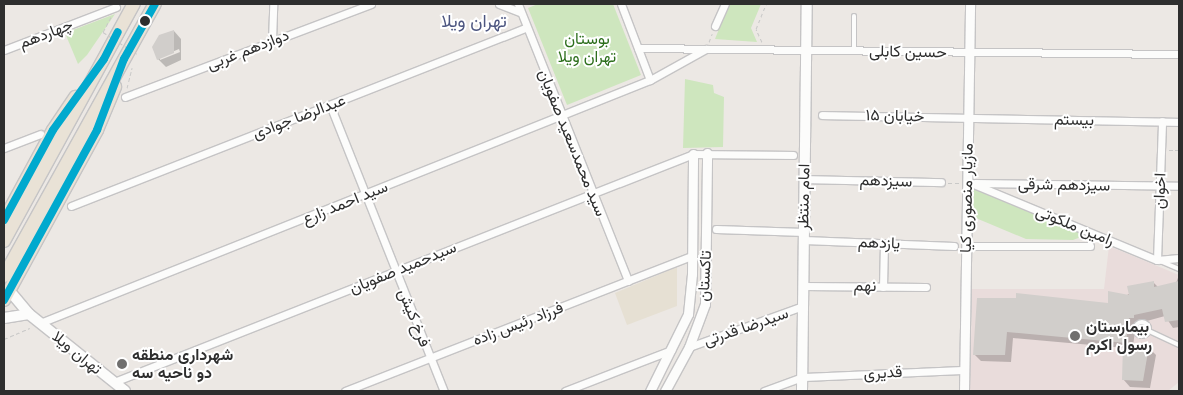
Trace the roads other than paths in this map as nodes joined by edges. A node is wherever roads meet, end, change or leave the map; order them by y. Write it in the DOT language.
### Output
graph roads {
  1 [pos="134,4"];
  2 [pos="155,4"];
  3 [pos="272,4"];
  4 [pos="371,4"];
  5 [pos="499,4"];
  6 [pos="517,4"];
  7 [pos="621,4"];
  8 [pos="725,4"];
  9 [pos="807,4"];
  10 [pos="970,4"];
  11 [pos="116,7"];
  12 [pos="520,12"];
  13 [pos="854,16"];
  14 [pos="715,26"];
  15 [pos="526,28"];
  16 [pos="272,41"];
  17 [pos="638,48"];
  18 [pos="706,49"];
  19 [pos="4,50"];
  20 [pos="806,50"];
  21 [pos="854,51"];
  22 [pos="969,52"];
  23 [pos="1179,54"];
  24 [pos="104,58"];
  25 [pos="129,62"];
  26 [pos="650,80"];
  27 [pos="124,96"];
  28 [pos="330,105"];
  29 [pos="822,115"];
  30 [pos="562,116"];
  31 [pos="968,118"];
  32 [pos="1162,121"];
  33 [pos="1179,122"];
  34 [pos="40,134"];
  35 [pos="4,148"];
  36 [pos="707,153"];
  37 [pos="693,154"];
  38 [pos="793,155"];
  39 [pos="804,179"];
  40 [pos="941,182"];
  41 [pos="969,183"];
  42 [pos="1160,186"];
  43 [pos="1179,186"];
  44 [pos="593,193"];
  45 [pos="366,194"];
  46 [pos="71,206"];
  47 [pos="4,220"];
  48 [pos="716,230"];
  49 [pos="804,236"];
  50 [pos="4,241"];
  51 [pos="884,243"];
  52 [pos="954,246"];
  53 [pos="966,246"];
  54 [pos="1090,246"];
  55 [pos="692,256"];
  56 [pos="706,256"];
  57 [pos="1179,258"];
  58 [pos="1157,260"];
  59 [pos="1179,269"];
  60 [pos="396,271"];
  61 [pos="4,276"];
  62 [pos="628,281"];
  63 [pos="803,286"];
  64 [pos="883,287"];
  65 [pos="926,287"];
  66 [pos="6,295"];
  67 [pos="803,306"];
  68 [pos="29,314"];
  69 [pos="4,318"];
  70 [pos="40,324"];
  71 [pos="1148,331"];
  72 [pos="1179,345"];
  73 [pos="689,347"];
  74 [pos="671,350"];
  75 [pos="430,358"];
  76 [pos="964,370"];
  77 [pos="802,377"];
  78 [pos="114,382"];
  79 [pos="125,391"];
  80 [pos="345,391"];
  81 [pos="444,391"];
  82 [pos="565,391"];
  83 [pos="650,391"];
  84 [pos="665,391"];
  85 [pos="764,391"];
  86 [pos="802,391"];
  87 [pos="964,391"];
  1 -- 24 [label="highway"];
  2 -- 25 [label="highway"];
  3 -- 16 [label="street"];
  4 -- 16 [label="street, دوازدهم غربی"];
  5 -- 12 [label="street"];
  6 -- 12 [label="street, سید محمدسعید صفویان"];
  7 -- 17 [label="street"];
  8 -- 14 [label="street"];
  9 -- 20 [label="main road, امام منتظر"];
  10 -- 22 [label="street, مازیار منصوری کیا"];
  11 -- 19 [label="street, چهاردهم"];
  12 -- 15 [label="street, سید محمدسعید صفویان"];
  13 -- 21 [label="lane"];
  15 -- 28 [label="street, عبدالرضا جوادی"];
  15 -- 30 [label="street, سید محمدسعید صفویان"];
  16 -- 27 [label="street, دوازدهم غربی"];
  17 -- 18 [label="street, حسین کابلی"];
  17 -- 26 [label="street"];
  18 -- 20 [label="street, حسین کابلی"];
  18 -- 26 [label="street, سید احمد زارع"];
  20 -- 21 [label="street, حسین کابلی"];
  20 -- 39 [label="main road, امام منتظر"];
  21 -- 22 [label="street, حسین کابلی"];
  22 -- 23 [label="street, حسین کابلی"];
  22 -- 31 [label="street, مازیار منصوری کیا"];
  24 -- 47 [label="highway"];
  24 -- 50 [label="highway"];
  25 -- 61 [label="highway"];
  25 -- 66 [label="highway"];
  26 -- 30 [label="street, سید احمد زارع"];
  28 -- 45 [label="street, فرخ کیش"];
  28 -- 46 [label="street, عبدالرضا جوادی"];
  29 -- 31 [label="street, خیابان ۱۵"];
  30 -- 44 [label="street, سید محمدسعید صفویان"];
  30 -- 45 [label="street, سید احمد زارع"];
  31 -- 32 [label="street, بیستم"];
  31 -- 41 [label="street, مازیار منصوری کیا"];
  32 -- 33 [label="street, بیستم"];
  32 -- 42 [label="street, اخوان"];
  34 -- 35 [label="street"];
  36 -- 37 [label="street, سیدحمید صفویان"];
  36 -- 38 [label="street, سیدحمید صفویان"];
  36 -- 56 [label="street, تاکستان"];
  37 -- 44 [label="street, سیدحمید صفویان"];
  37 -- 55 [label="street, تاکستان"];
  39 -- 40 [label="street, سیزدهم"];
  39 -- 49 [label="main road, امام منتظر"];
  41 -- 42 [label="street, سیزدهم شرقی"];
  41 -- 53 [label="street, مازیار منصوری کیا"];
  41 -- 58 [label="street, رامین ملکوتی"];
  42 -- 43 [label="street, سیزدهم شرقی"];
  42 -- 58 [label="street, اخوان"];
  44 -- 60 [label="street, سیدحمید صفویان"];
  44 -- 62 [label="street, سید محمدسعید صفویان"];
  45 -- 60 [label="street, فرخ کیش"];
  45 -- 70 [label="street, سید احمد زارع"];
  48 -- 49 [label="street, یازدهم"];
  49 -- 51 [label="street, یازدهم"];
  49 -- 63 [label="main road, امام منتظر"];
  51 -- 52 [label="street, یازدهم"];
  51 -- 64 [label="street"];
  53 -- 54 [label="street"];
  53 -- 76 [label="street, مازیار منصوری کیا"];
  55 -- 56 [label="street"];
  55 -- 62 [label="street, فرزاد رئیس زاده"];
  55 -- 74 [label="street, تاکستان"];
  56 -- 73 [label="street, تاکستان"];
  57 -- 58 [label="street"];
  58 -- 59 [label="lane, رامین ملکوتی"];
  60 -- 75 [label="street, فرخ کیش"];
  60 -- 78 [label="street, سیدحمید صفویان"];
  62 -- 75 [label="street, فرزاد رئیس زاده"];
  63 -- 64 [label="street, نهم"];
  63 -- 67 [label="main road, امام منتظر"];
  64 -- 65 [label="street, نهم"];
  66 -- 68 [label="main road, تهران ویلا"];
  67 -- 73 [label="street, سیدرضا قدرتی"];
  67 -- 77 [label="main road, امام منتظر"];
  68 -- 69 [label="main road"];
  68 -- 70 [label="main road, تهران ویلا"];
  70 -- 78 [label="main road, تهران ویلا"];
  71 -- 72 [label="lane"];
  73 -- 84 [label="street, تاکستان"];
  74 -- 82 [label="street"];
  74 -- 83 [label="street, تاکستان"];
  75 -- 80 [label="street, فرزاد رئیس زاده"];
  75 -- 81 [label="street, فرخ کیش"];
  76 -- 77 [label="street, قدیری"];
  76 -- 87 [label="street, مازیار منصوری کیا"];
  77 -- 85 [label="street, قدیری"];
  77 -- 86 [label="main road, امام منتظر"];
  78 -- 79 [label="main road, تهران ویلا"];
}
